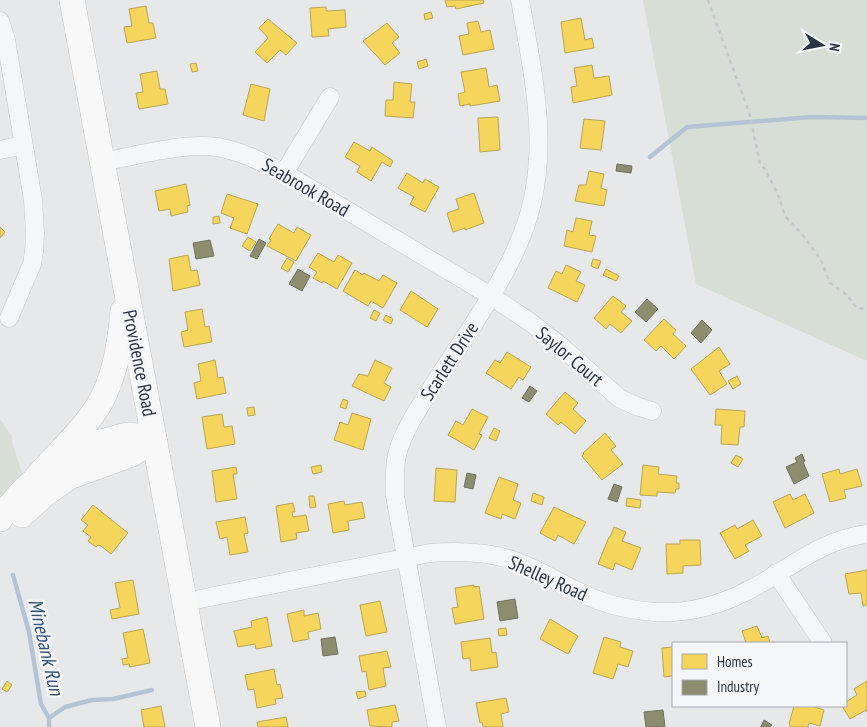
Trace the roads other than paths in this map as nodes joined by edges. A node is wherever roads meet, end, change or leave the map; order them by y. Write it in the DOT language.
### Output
graph roads {
  1 [pos="72,0"];
  2 [pos="520,0"];
  3 [pos="0,22"];
  4 [pos="330,97"];
  5 [pos="23,145"];
  6 [pos="0,150"];
  7 [pos="102,162"];
  8 [pos="284,174"];
  9 [pos="125,286"];
  10 [pos="491,296"];
  11 [pos="9,318"];
  12 [pos="652,411"];
  13 [pos="154,440"];
  14 [pos="36,478"];
  15 [pos="0,520"];
  16 [pos="867,534"];
  17 [pos="0,535"];
  18 [pos="406,557"];
  19 [pos="776,573"];
  20 [pos="185,602"];
  21 [pos="823,642"];
  22 [pos="208,727"];
  23 [pos="437,727"];
  1 -- 7 [label="street, Providence Road"];
  2 -- 10 [label="street, Scarlett Drive"];
  3 -- 5 [label="street"];
  4 -- 8 [label="street"];
  5 -- 6 [label="street"];
  5 -- 11 [label="street"];
  7 -- 8 [label="street, Seabrook Road"];
  7 -- 9 [label="street, Providence Road"];
  8 -- 10 [label="street, Seabrook Road"];
  9 -- 13 [label="street, Providence Road"];
  9 -- 14 [label="street"];
  10 -- 12 [label="street, Saylor Court"];
  10 -- 18 [label="street, Scarlett Drive"];
  13 -- 14 [label="street"];
  13 -- 17 [label="street"];
  13 -- 20 [label="street, Providence Road"];
  14 -- 15 [label="street"];
  16 -- 19 [label="street, Shelley Road"];
  18 -- 19 [label="street, Shelley Road"];
  18 -- 20 [label="street, Shelley Road"];
  18 -- 23 [label="street, Scarlett Drive"];
  19 -- 21 [label="street"];
  20 -- 22 [label="street, Providence Road"];
}
